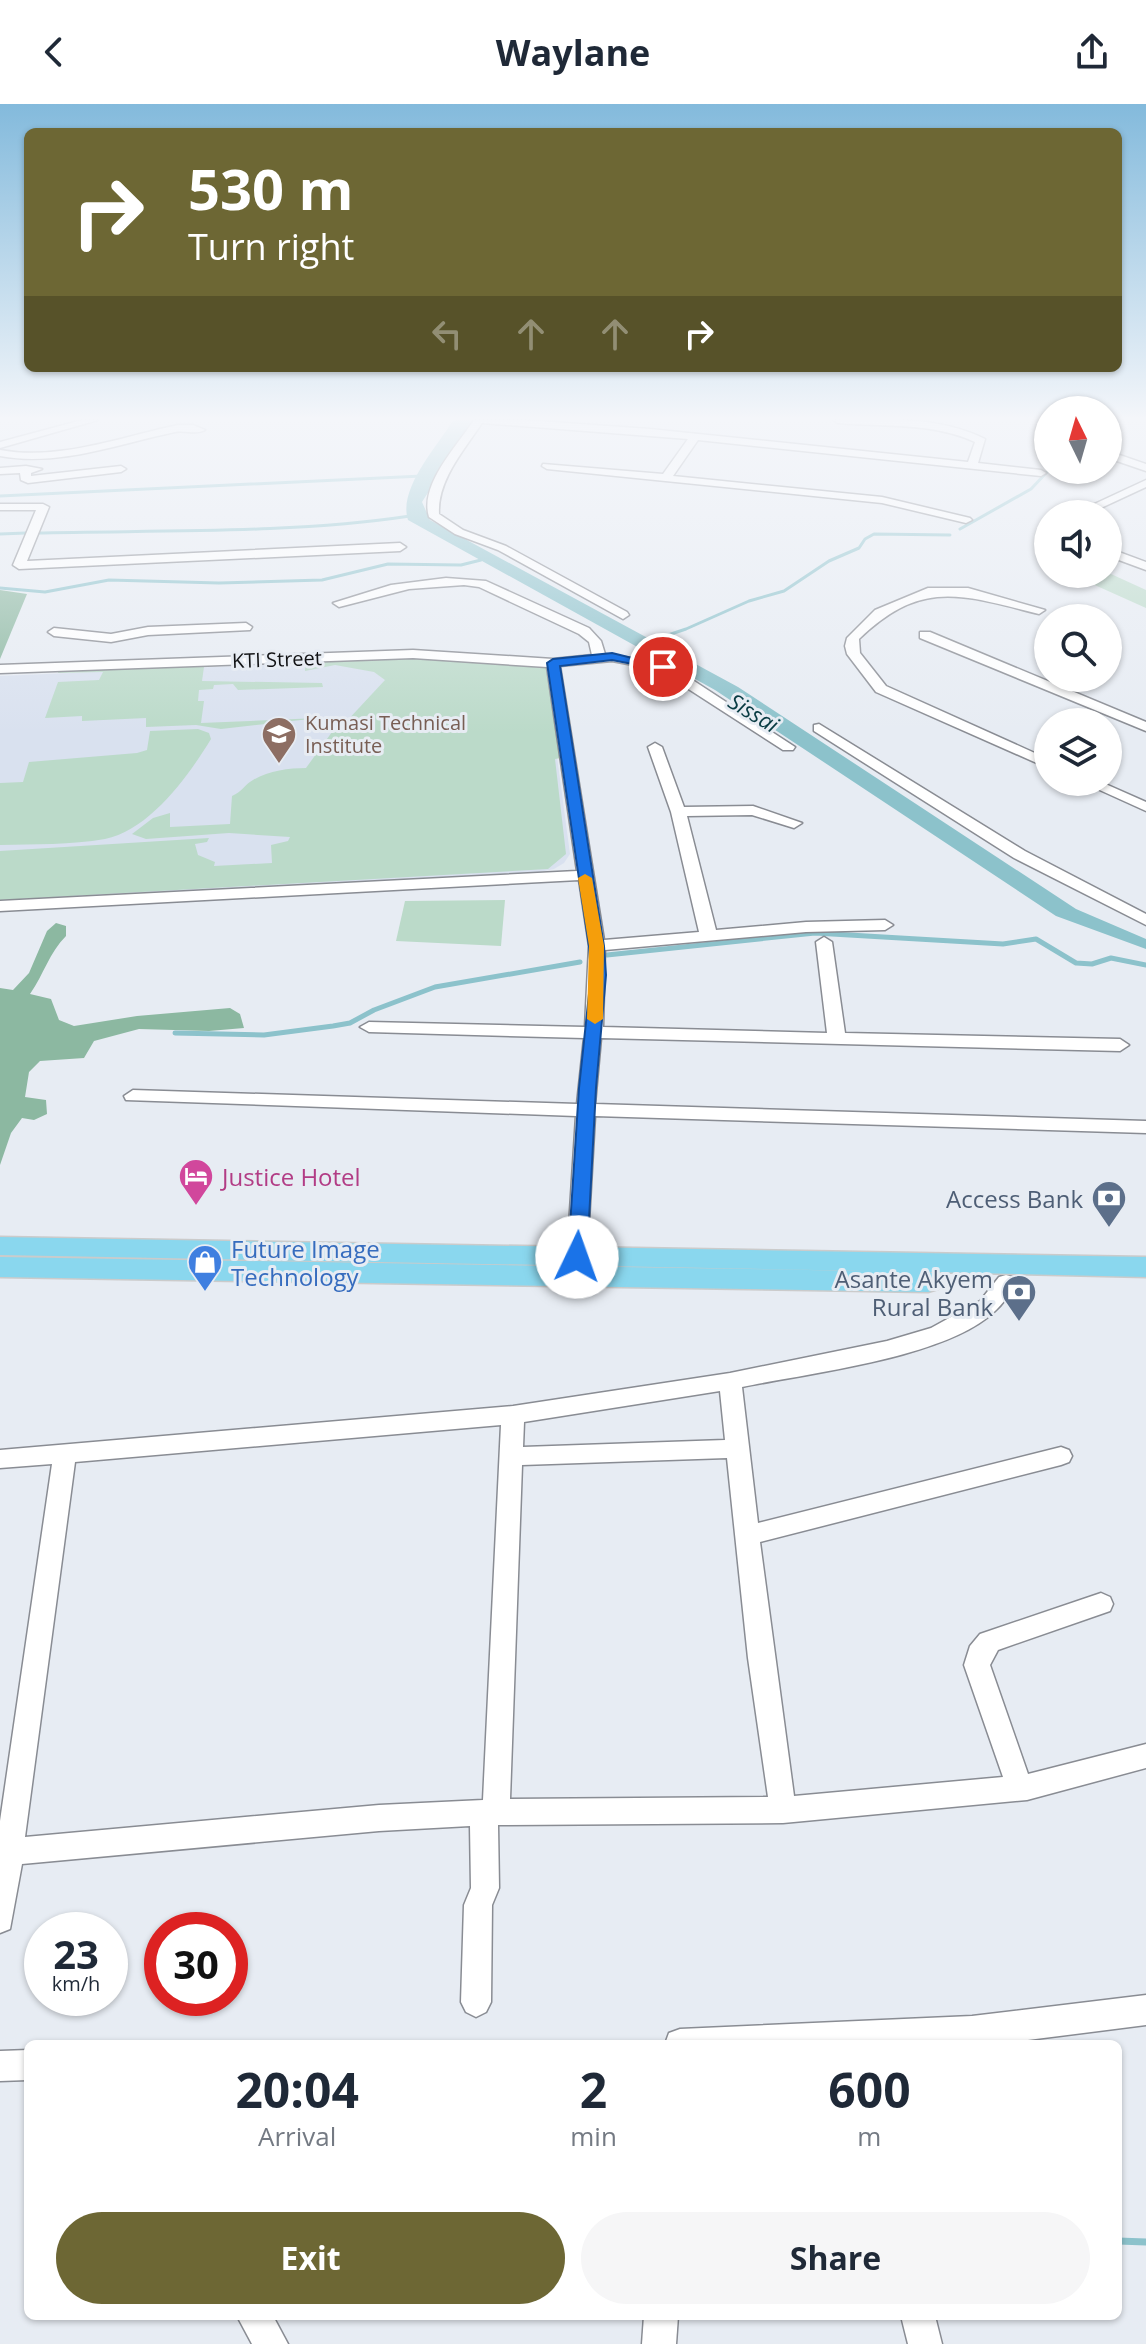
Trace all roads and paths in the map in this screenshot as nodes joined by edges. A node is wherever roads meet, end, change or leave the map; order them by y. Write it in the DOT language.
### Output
graph roads {
  1 [pos="36,525"];
  2 [pos="448,525"];
  3 [pos="400,547"];
  4 [pos="1122,557"];
  5 [pos="1146,566"];
  6 [pos="339,603"];
  7 [pos="1034,609"];
  8 [pos="623,615"];
  9 [pos="246,627"];
  10 [pos="54,632"];
  11 [pos="925,635"];
  12 [pos="111,638"];
  13 [pos="599,656"];
  14 [pos="553,663"];
  15 [pos="103,665"];
  16 [pos="0,669"];
  17 [pos="1146,727"];
  18 [pos="819,728"];
  19 [pos="655,747"];
  20 [pos="788,747"];
  21 [pos="1034,758"];
  22 [pos="1121,796"];
  23 [pos="1146,807"];
  24 [pos="678,812"];
  25 [pos="794,823"];
  26 [pos="585,875"];
  27 [pos="0,906"];
  28 [pos="1146,920"];
  29 [pos="885,925"];
  30 [pos="709,937"];
  31 [pos="824,942"];
  32 [pos="597,946"];
  33 [pos="369,1027"];
  34 [pos="594,1032"];
  35 [pos="837,1038"];
  36 [pos="1120,1045"];
  37 [pos="133,1096"];
  38 [pos="586,1110"];
  39 [pos="1146,1127"];
  40 [pos="0,1246"];
  41 [pos="577,1257"];
  42 [pos="0,1267"];
  43 [pos="1146,1267"];
  44 [pos="1006,1282"];
  45 [pos="1146,1283"];
  46 [pos="730,1381"];
  47 [pos="513,1415"];
  48 [pos="738,1449"];
  49 [pos="65,1454"];
  50 [pos="512,1456"];
  51 [pos="1061,1456"];
  52 [pos="0,1459"];
  53 [pos="747,1535"];
  54 [pos="1101,1604"];
  55 [pos="1146,1756"];
  56 [pos="1020,1788"];
  57 [pos="783,1810"];
  58 [pos="490,1813"];
  59 [pos="12,1852"];
  60 [pos="0,1919"];
  61 [pos="476,2002"];
  62 [pos="1146,2010"];
  63 [pos="775,2040"];
  64 [pos="24,2065"];
  65 [pos="0,2066"];
  66 [pos="256,2320"];
  67 [pos="661,2320"];
  68 [pos="919,2320"];
  69 [pos="271,2344"];
  70 [pos="659,2344"];
  71 [pos="925,2344"];
  1 -- 3 [label="street"];
  2 -- 8 [label="street"];
  4 -- 5 [label="street"];
  6 -- 13 [label="street"];
  7 -- 21 [label="street"];
  9 -- 12 [label="street"];
  10 -- 12 [label="street"];
  11 -- 17 [label="street"];
  12 -- 15 [label="street"];
  13 -- 14 [label="street, KTI Street"];
  13 -- 20 [label="street, KTI Street"];
  14 -- 15 [label="street, KTI Street"];
  14 -- 26 [label="street"];
  15 -- 16 [label="street, KTI Street"];
  18 -- 28 [label="street"];
  19 -- 24 [label="street"];
  22 -- 23 [label="street"];
  24 -- 25 [label="street"];
  24 -- 30 [label="street"];
  26 -- 27 [label="street"];
  26 -- 32 [label="street"];
  29 -- 30 [label="street"];
  30 -- 32 [label="street"];
  31 -- 35 [label="street"];
  32 -- 34 [label="street"];
  33 -- 34 [label="street"];
  34 -- 35 [label="street"];
  34 -- 38 [label="street"];
  35 -- 36 [label="street"];
  37 -- 38 [label="street"];
  38 -- 39 [label="street"];
  38 -- 41 [label="street"];
  40 -- 41 [label="main road"];
  41 -- 43 [label="main road"];
  42 -- 44 [label="main road"];
  44 -- 45 [label="main road"];
  44 -- 46 [label="street"];
  46 -- 47 [label="street"];
  46 -- 48 [label="street"];
  47 -- 49 [label="street"];
  47 -- 50 [label="street"];
  48 -- 50 [label="street"];
  48 -- 53 [label="street"];
  49 -- 52 [label="street"];
  49 -- 59 [label="street"];
  50 -- 58 [label="street"];
  51 -- 53 [label="street"];
  53 -- 57 [label="street"];
  54 -- 56 [label="street"];
  55 -- 56 [label="street"];
  56 -- 57 [label="street"];
  57 -- 58 [label="street"];
  58 -- 59 [label="street"];
  58 -- 61 [label="street"];
  59 -- 60 [label="street"];
  62 -- 63 [label="street"];
  64 -- 65 [label="street"];
  66 -- 69 [label="street"];
  67 -- 70 [label="street"];
  68 -- 71 [label="street"];
}
